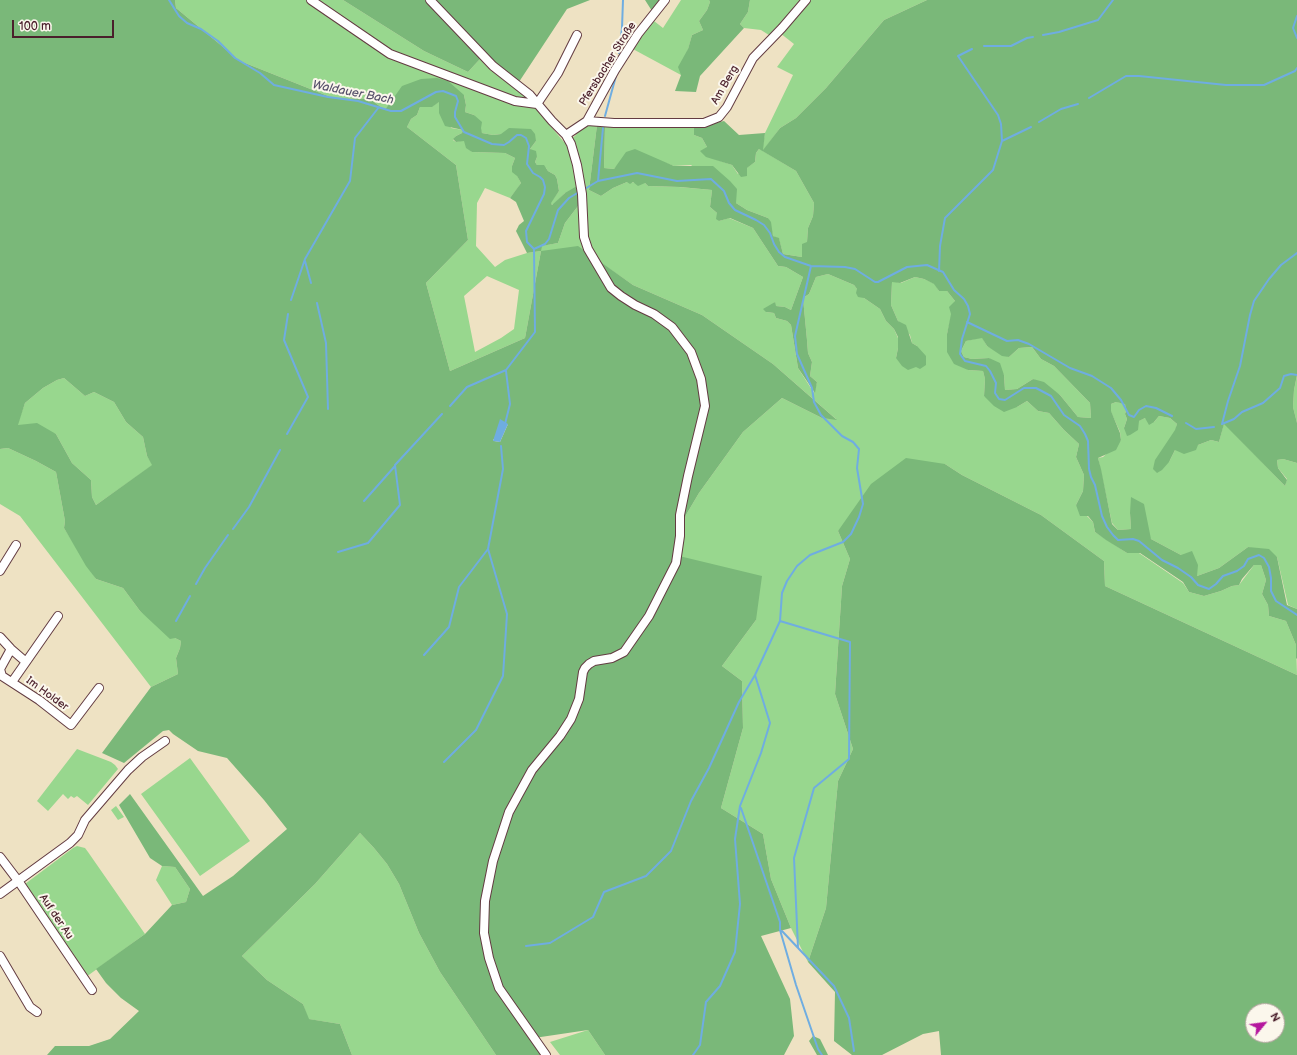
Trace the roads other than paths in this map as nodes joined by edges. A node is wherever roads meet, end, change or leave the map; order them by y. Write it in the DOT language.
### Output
graph roads {
  1 [pos="311,0"];
  2 [pos="430,0"];
  3 [pos="665,0"];
  4 [pos="806,0"];
  5 [pos="578,34"];
  6 [pos="537,104"];
  7 [pos="586,121"];
  8 [pos="566,135"];
  9 [pos="16,545"];
  10 [pos="0,571"];
  11 [pos="58,616"];
  12 [pos="0,637"];
  13 [pos="11,650"];
  14 [pos="26,662"];
  15 [pos="12,682"];
  16 [pos="99,688"];
  17 [pos="165,741"];
  18 [pos="0,857"];
  19 [pos="19,882"];
  20 [pos="0,894"];
  21 [pos="0,956"];
  22 [pos="92,990"];
  23 [pos="37,1012"];
  24 [pos="546,1055"];
  1 -- 6 [label="street"];
  2 -- 6 [label="street"];
  3 -- 7 [label="street, Pfersbacher Straße"];
  4 -- 7 [label="street, Am Berg"];
  5 -- 6 [label="street"];
  6 -- 8 [label="street"];
  7 -- 8 [label="street, Pfersbacher Straße"];
  8 -- 24 [label="street"];
  9 -- 10 [label="street"];
  11 -- 14 [label="street, Im Holder"];
  12 -- 13 [label="street, Im Holder"];
  13 -- 14 [label="street, Im Holder"];
  13 -- 15 [label="street, Im Holder"];
  14 -- 15 [label="street, Im Holder"];
  15 -- 16 [label="street, Im Holder"];
  17 -- 19 [label="street"];
  18 -- 19 [label="street, Auf der Au"];
  19 -- 20 [label="street"];
  19 -- 22 [label="street, Auf der Au"];
  21 -- 23 [label="street"];
}
